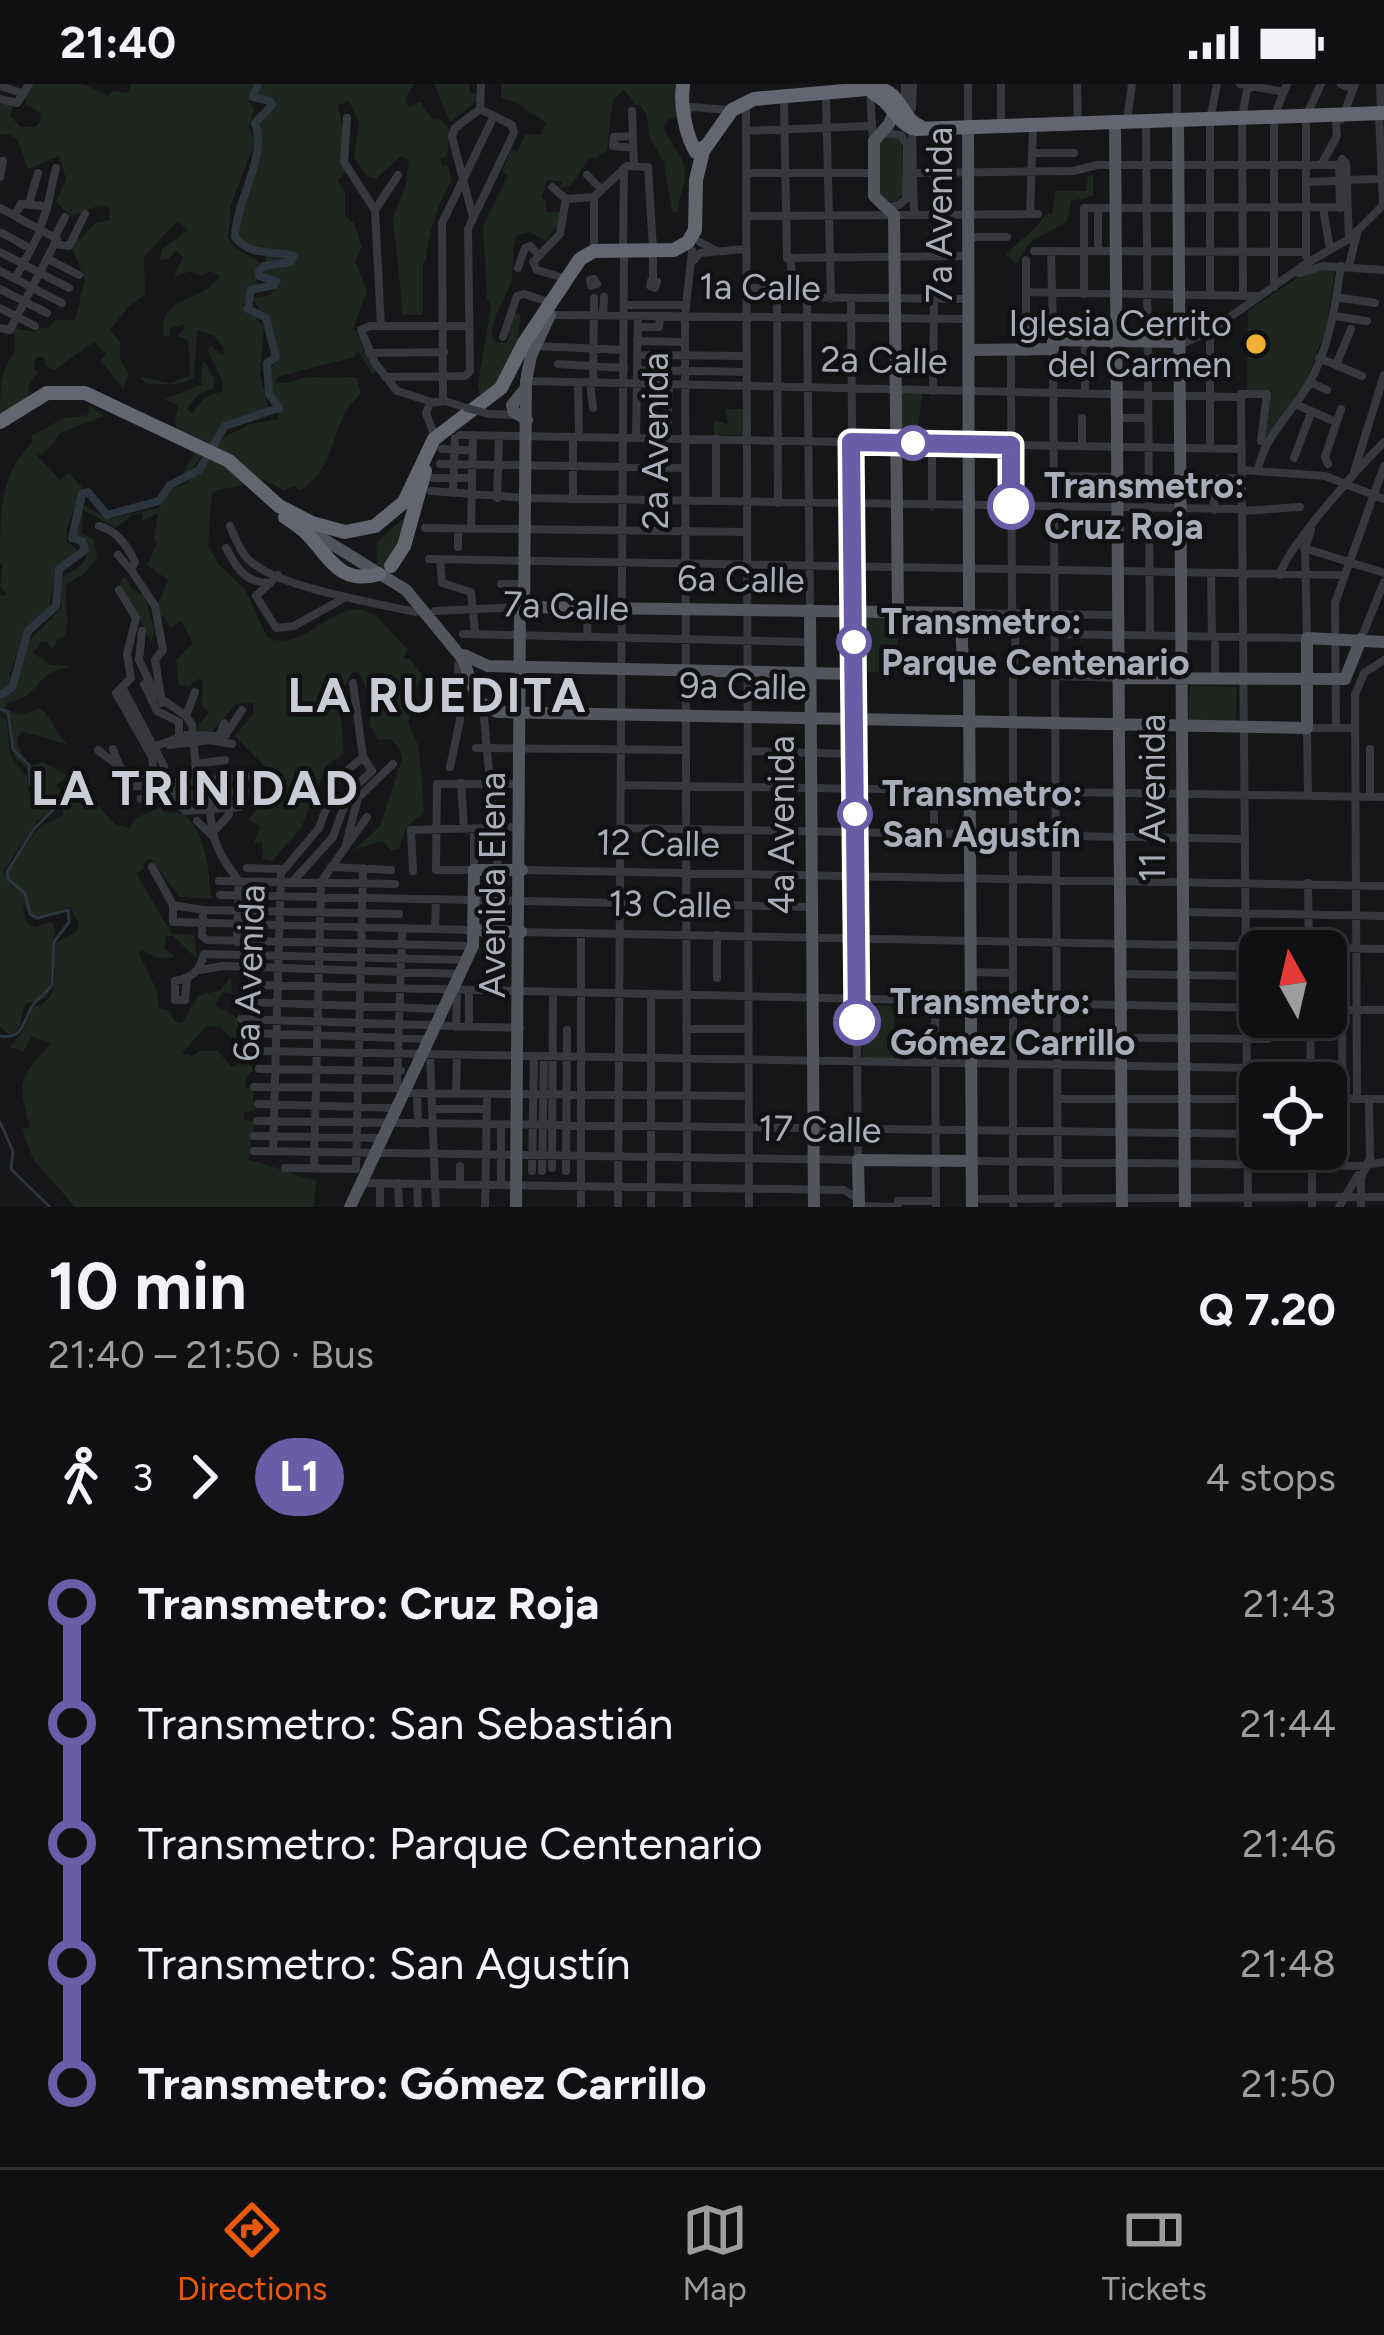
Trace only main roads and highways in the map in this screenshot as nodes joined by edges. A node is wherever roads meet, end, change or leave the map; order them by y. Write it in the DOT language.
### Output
graph roads {
  1 [pos="681,85"];
  2 [pos="784,92"];
  3 [pos="892,97"];
  4 [pos="739,108"];
  5 [pos="1382,114"];
  6 [pos="1163,120"];
  7 [pos="1121,121"];
  8 [pos="968,126"];
  9 [pos="709,142"];
  10 [pos="692,250"];
  11 [pos="594,253"];
  12 [pos="551,309"];
  13 [pos="1053,340"];
  14 [pos="1116,342"];
  15 [pos="1182,342"];
  16 [pos="970,350"];
  17 [pos="1018,350"];
  18 [pos="461,421"];
  19 [pos="0,426"];
  20 [pos="434,426"];
  21 [pos="407,508"];
  22 [pos="283,511"];
  23 [pos="522,607"];
  24 [pos="810,610"];
  25 [pos="898,612"];
  26 [pos="966,613"];
  27 [pos="1361,639"];
  28 [pos="1384,642"];
  29 [pos="521,667"];
  30 [pos="811,673"];
  31 [pos="1119,678"];
  32 [pos="1181,679"];
  33 [pos="1307,679"];
  34 [pos="521,712"];
  35 [pos="810,717"];
  36 [pos="854,718"];
  37 [pos="969,720"];
  38 [pos="1119,723"];
  39 [pos="1181,725"];
  40 [pos="520,870"];
  41 [pos="520,932"];
  42 [pos="476,937"];
  43 [pos="972,1161"];
  44 [pos="972,1202"];
  45 [pos="1122,1202"];
  46 [pos="1185,1202"];
  47 [pos="859,1204"];
  48 [pos="350,1207"];
  49 [pos="518,1207"];
  50 [pos="814,1207"];
  1 -- 9 [label="highway"];
  2 -- 3 [label="highway"];
  2 -- 3 [label="highway"];
  2 -- 4 [label="highway"];
  3 -- 8 [label="highway"];
  3 -- 25 [label="main road"];
  4 -- 9 [label="highway"];
  4 -- 10 [label="highway"];
  5 -- 6 [label="highway"];
  6 -- 7 [label="highway"];
  6 -- 15 [label="main road, 11 Avenida"];
  7 -- 8 [label="highway"];
  7 -- 14 [label="main road"];
  8 -- 16 [label="main road, 7a Avenida"];
  9 -- 10 [label="highway"];
  10 -- 11 [label="highway"];
  11 -- 12 [label="highway"];
  11 -- 12 [label="highway"];
  12 -- 18 [label="highway"];
  12 -- 21 [label="highway"];
  12 -- 23 [label="main road, Avenida Elena"];
  13 -- 14 [label="main road"];
  13 -- 17 [label="main road"];
  13 -- 17 [label="main road"];
  14 -- 15 [label="main road"];
  14 -- 31 [label="main road"];
  15 -- 32 [label="main road, 11 Avenida"];
  16 -- 17 [label="main road"];
  16 -- 26 [label="main road, 7a Avenida"];
  18 -- 20 [label="highway"];
  18 -- 21 [label="highway"];
  19 -- 22 [label="highway"];
  21 -- 22 [label="highway"];
  21 -- 22 [label="highway"];
  22 -- 29 [label="main road"];
  22 -- 34 [label="main road, 9a Calle"];
  23 -- 24 [label="main road, 6a Calle"];
  23 -- 29 [label="main road, Avenida Elena"];
  24 -- 25 [label="main road, 6a Calle"];
  24 -- 30 [label="main road, 4a Avenida"];
  25 -- 26 [label="main road, 6a Calle"];
  26 -- 37 [label="main road, 7a Avenida"];
  27 -- 28 [label="main road"];
  27 -- 33 [label="main road"];
  27 -- 33 [label="main road"];
  29 -- 30 [label="main road"];
  29 -- 34 [label="main road, Avenida Elena"];
  30 -- 35 [label="main road, 4a Avenida"];
  30 -- 36 [label="main road"];
  31 -- 32 [label="main road"];
  31 -- 38 [label="main road"];
  32 -- 33 [label="main road"];
  32 -- 39 [label="main road, 11 Avenida"];
  33 -- 39 [label="main road, 9a Calle"];
  34 -- 35 [label="main road, 9a Calle"];
  34 -- 40 [label="main road, Avenida Elena"];
  35 -- 36 [label="main road, 9a Calle"];
  35 -- 50 [label="main road, 4a Avenida"];
  36 -- 37 [label="main road, 9a Calle"];
  37 -- 38 [label="main road, 9a Calle"];
  37 -- 43 [label="main road, 7a Avenida"];
  38 -- 39 [label="main road, 9a Calle"];
  38 -- 45 [label="main road"];
  39 -- 46 [label="main road, 11 Avenida"];
  40 -- 41 [label="main road, Avenida Elena"];
  40 -- 42 [label="main road, 12 Calle"];
  41 -- 42 [label="main road, 13 Calle"];
  41 -- 49 [label="main road, Avenida Elena"];
  42 -- 48 [label="main road"];
  43 -- 44 [label="main road, 7a Avenida"];
  43 -- 47 [label="main road, 17 Calle"];
}
